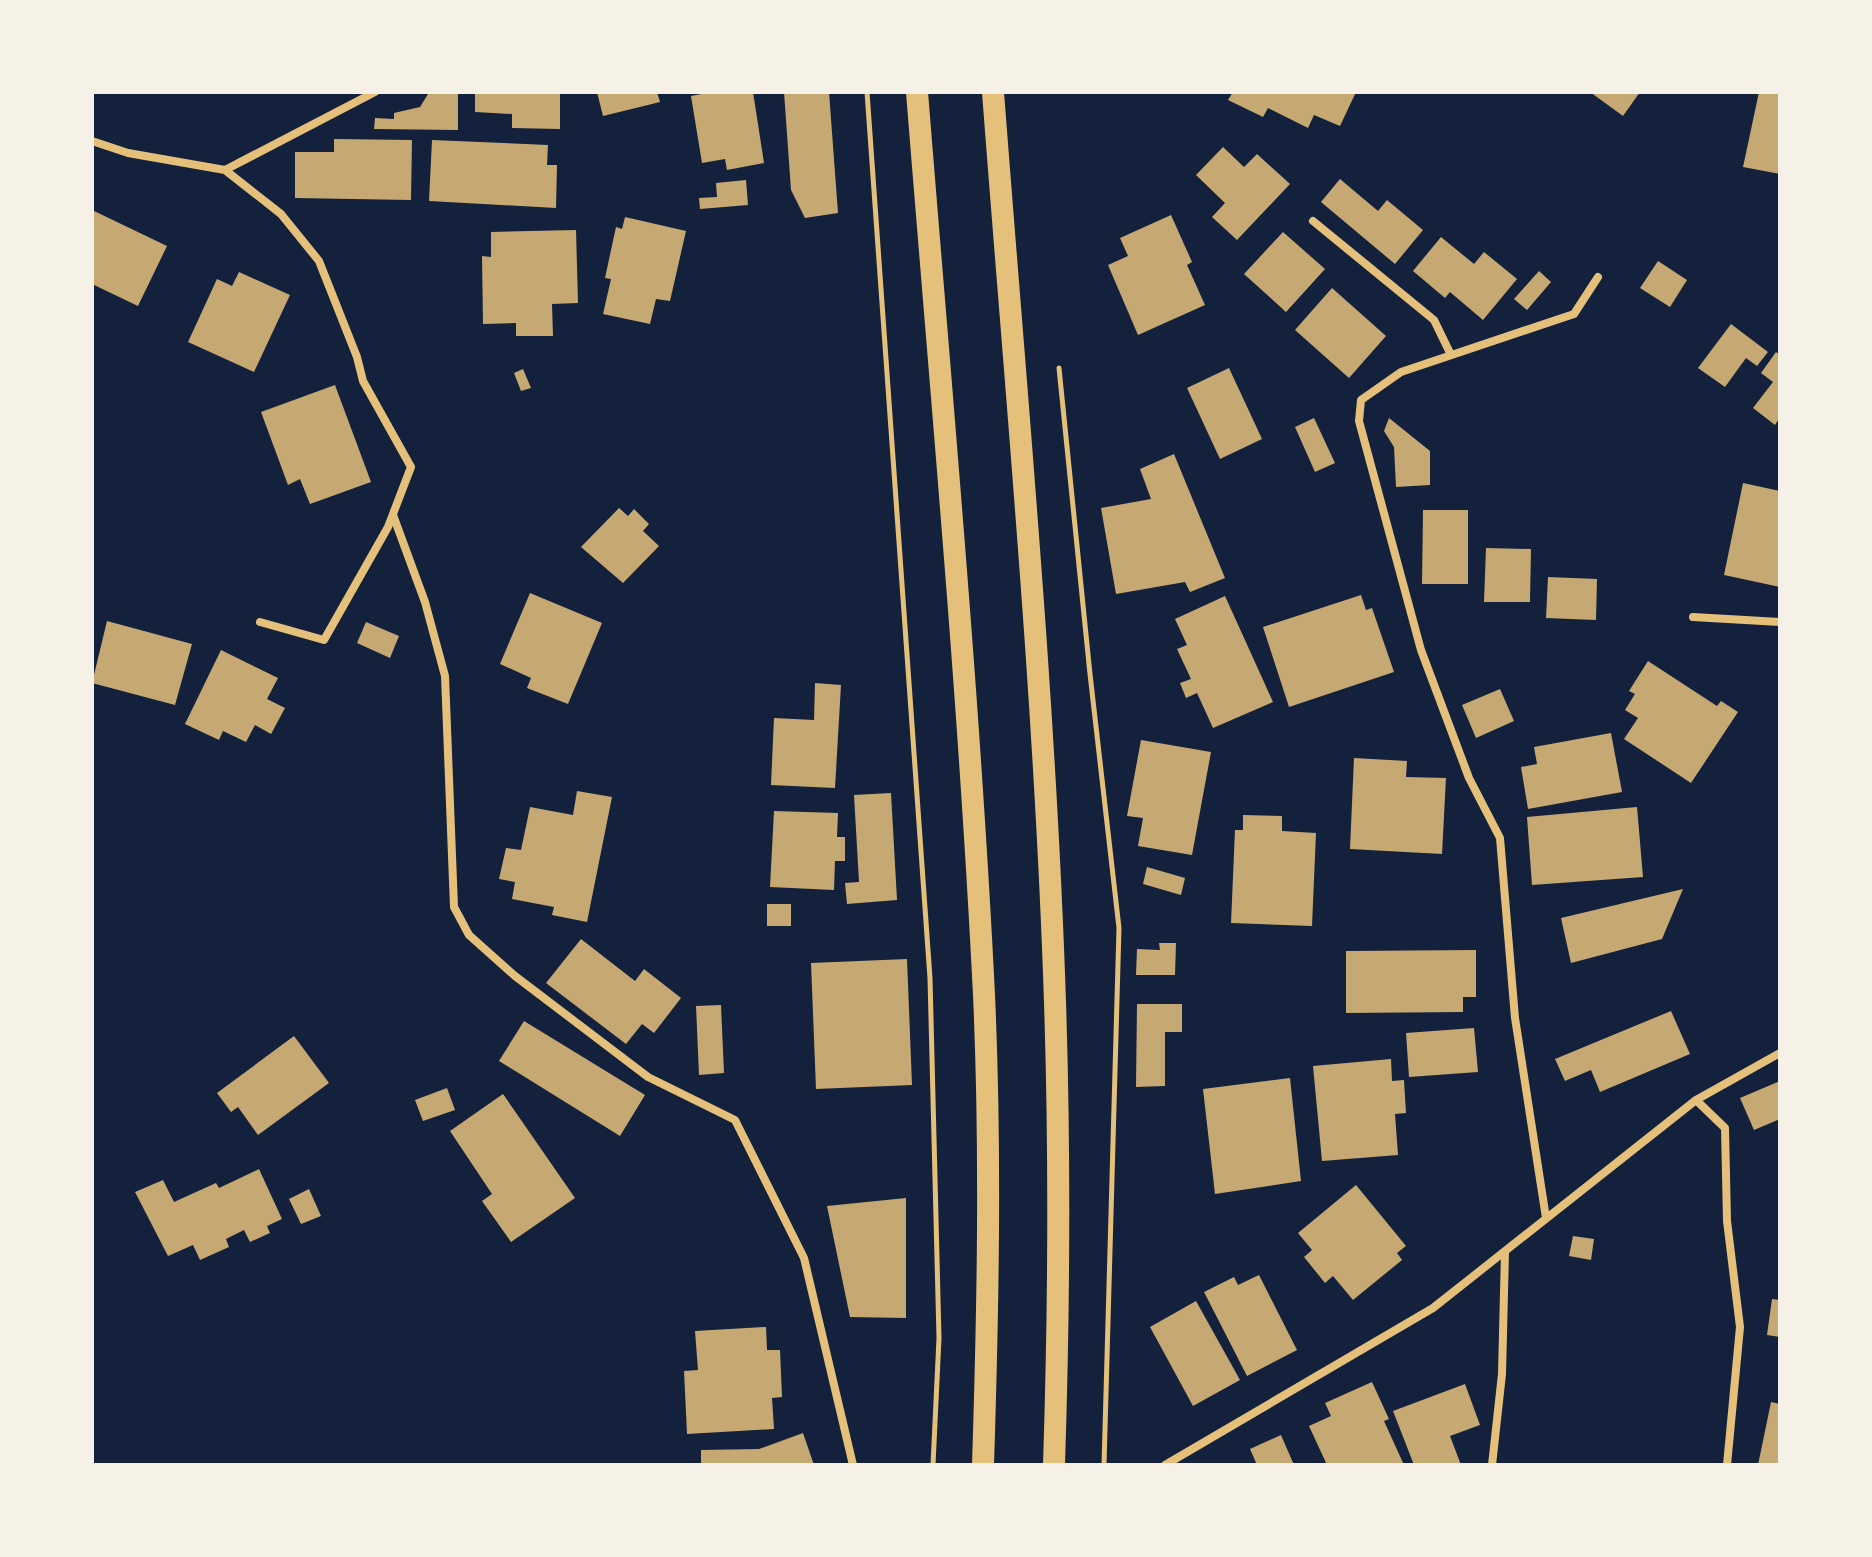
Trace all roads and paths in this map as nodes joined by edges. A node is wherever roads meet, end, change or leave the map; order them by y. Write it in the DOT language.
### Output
graph roads {
  1 [pos="375,92"];
  2 [pos="867,92"];
  3 [pos="917,92"];
  4 [pos="993,92"];
  5 [pos="92,141"];
  6 [pos="225,170"];
  7 [pos="1313,221"];
  8 [pos="1598,277"];
  9 [pos="1451,355"];
  10 [pos="393,515"];
  11 [pos="1693,617"];
  12 [pos="260,622"];
  13 [pos="1780,622"];
  14 [pos="1780,1053"];
  15 [pos="1696,1100"];
  16 [pos="1546,1218"];
  17 [pos="1505,1252"];
  18 [pos="853,1465"];
  19 [pos="933,1465"];
  20 [pos="983,1465"];
  21 [pos="1054,1465"];
  22 [pos="1165,1465"];
  23 [pos="1492,1465"];
  24 [pos="1727,1465"];
  1 -- 6 [label="street"];
  2 -- 19 [label="path"];
  3 -- 20 [label="highway"];
  4 -- 21 [label="highway"];
  5 -- 6 [label="street"];
  6 -- 10 [label="street"];
  7 -- 9 [label="street"];
  8 -- 9 [label="street"];
  9 -- 16 [label="street"];
  10 -- 12 [label="street"];
  10 -- 18 [label="street"];
  11 -- 13 [label="street"];
  14 -- 15 [label="street"];
  15 -- 16 [label="street"];
  15 -- 24 [label="street"];
  16 -- 17 [label="street"];
  17 -- 22 [label="street"];
  17 -- 23 [label="street"];
}
